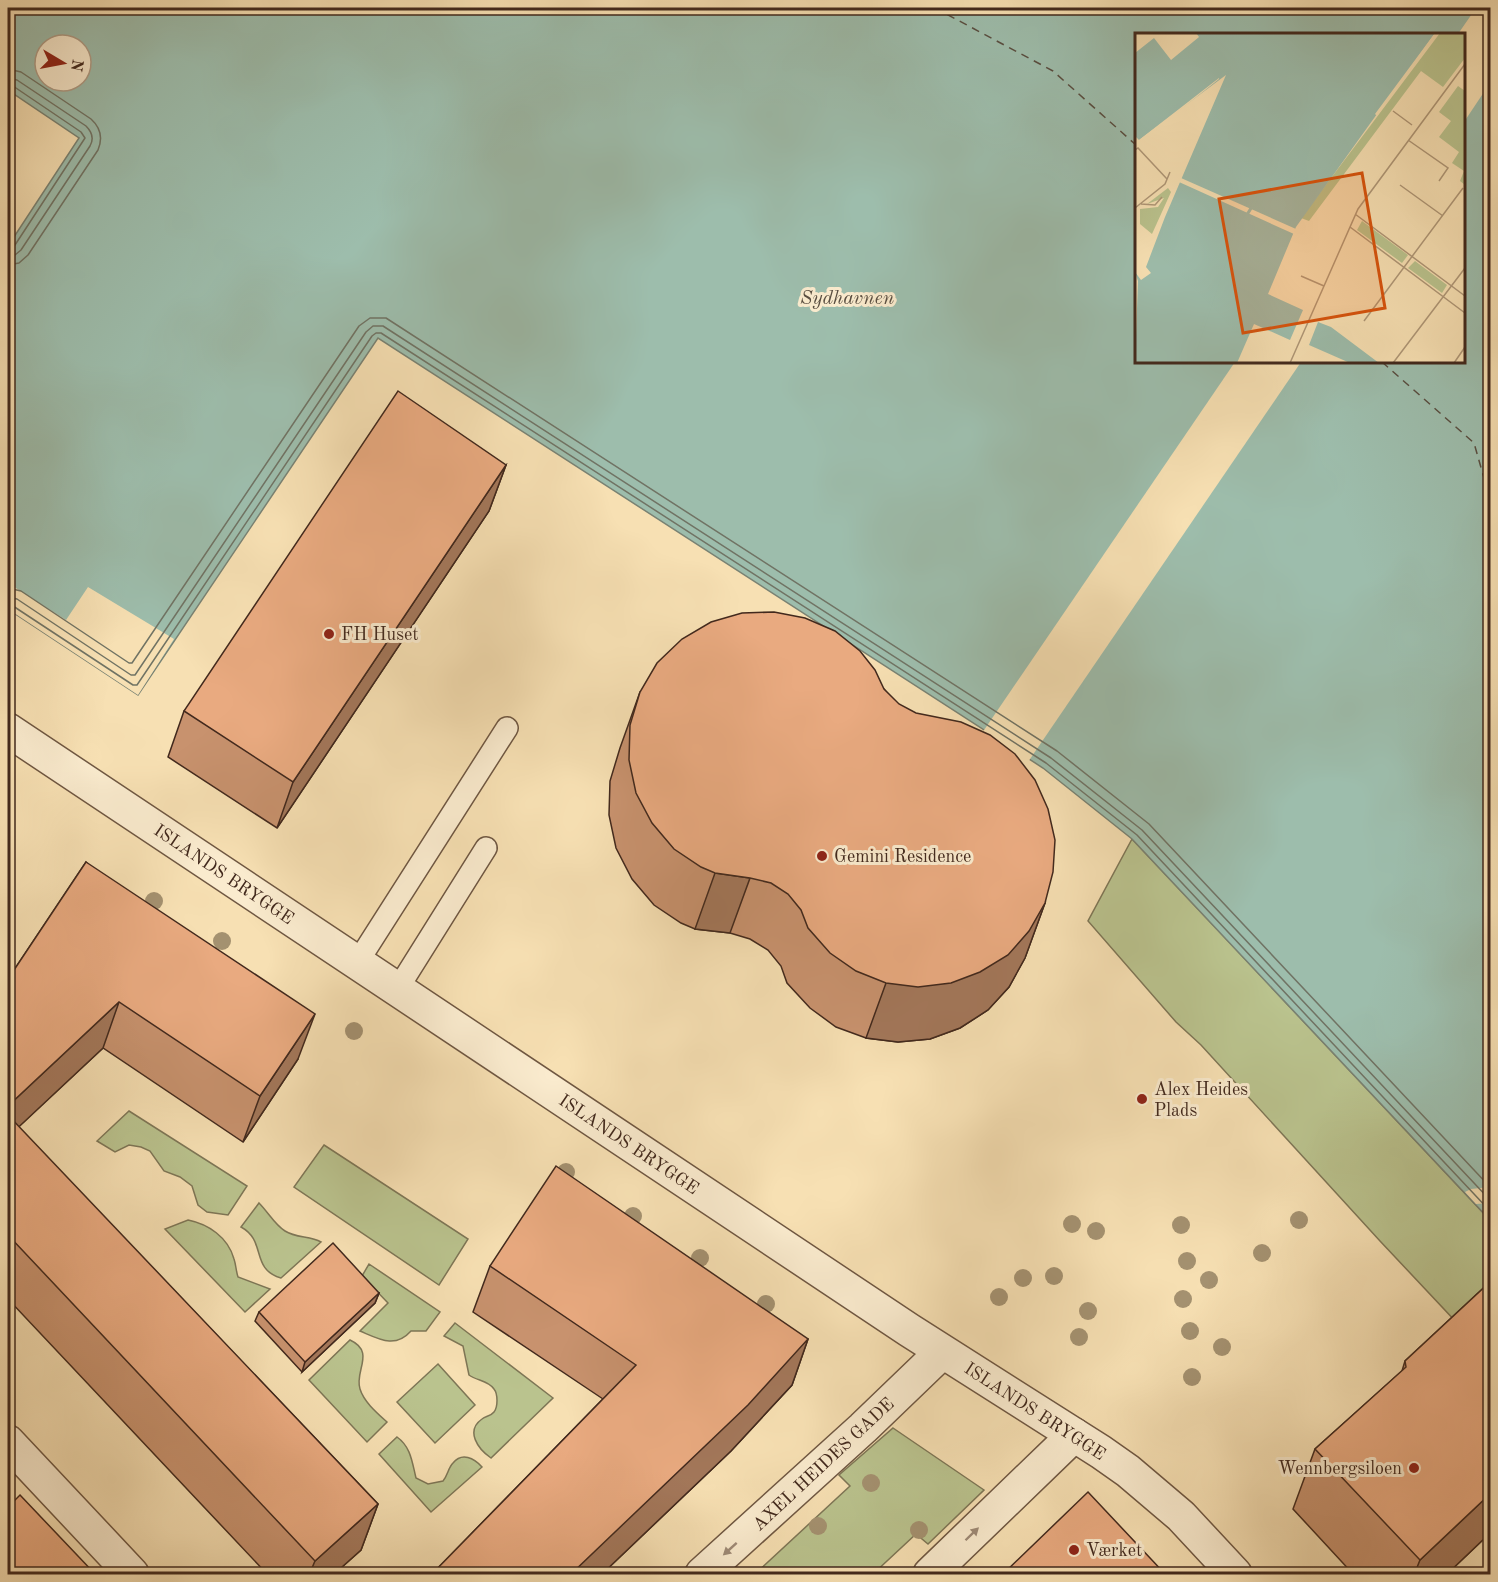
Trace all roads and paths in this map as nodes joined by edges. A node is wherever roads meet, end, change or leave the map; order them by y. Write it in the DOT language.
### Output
graph roads {
  1 [pos="507,728"];
  2 [pos="8,730"];
  3 [pos="486,848"];
  4 [pos="357,963"];
  5 [pos="397,990"];
  6 [pos="942,1352"];
  7 [pos="1074,1435"];
  8 [pos="8,1442"];
  9 [pos="132,1575"];
  10 [pos="702,1575"];
  11 [pos="930,1575"];
  12 [pos="1235,1575"];
  1 -- 4 [label="lane"];
  2 -- 4 [label="street, ISLANDS BRYGGE"];
  3 -- 5 [label="lane"];
  4 -- 5 [label="street, ISLANDS BRYGGE"];
  5 -- 6 [label="street, ISLANDS BRYGGE"];
  6 -- 7 [label="street, ISLANDS BRYGGE"];
  6 -- 10 [label="street, AXEL HEIDES GADE, one-way"];
  11 -- 7 [label="street, one-way"];
  7 -- 12 [label="street, ISLANDS BRYGGE"];
  8 -- 9 [label="street"];
}
